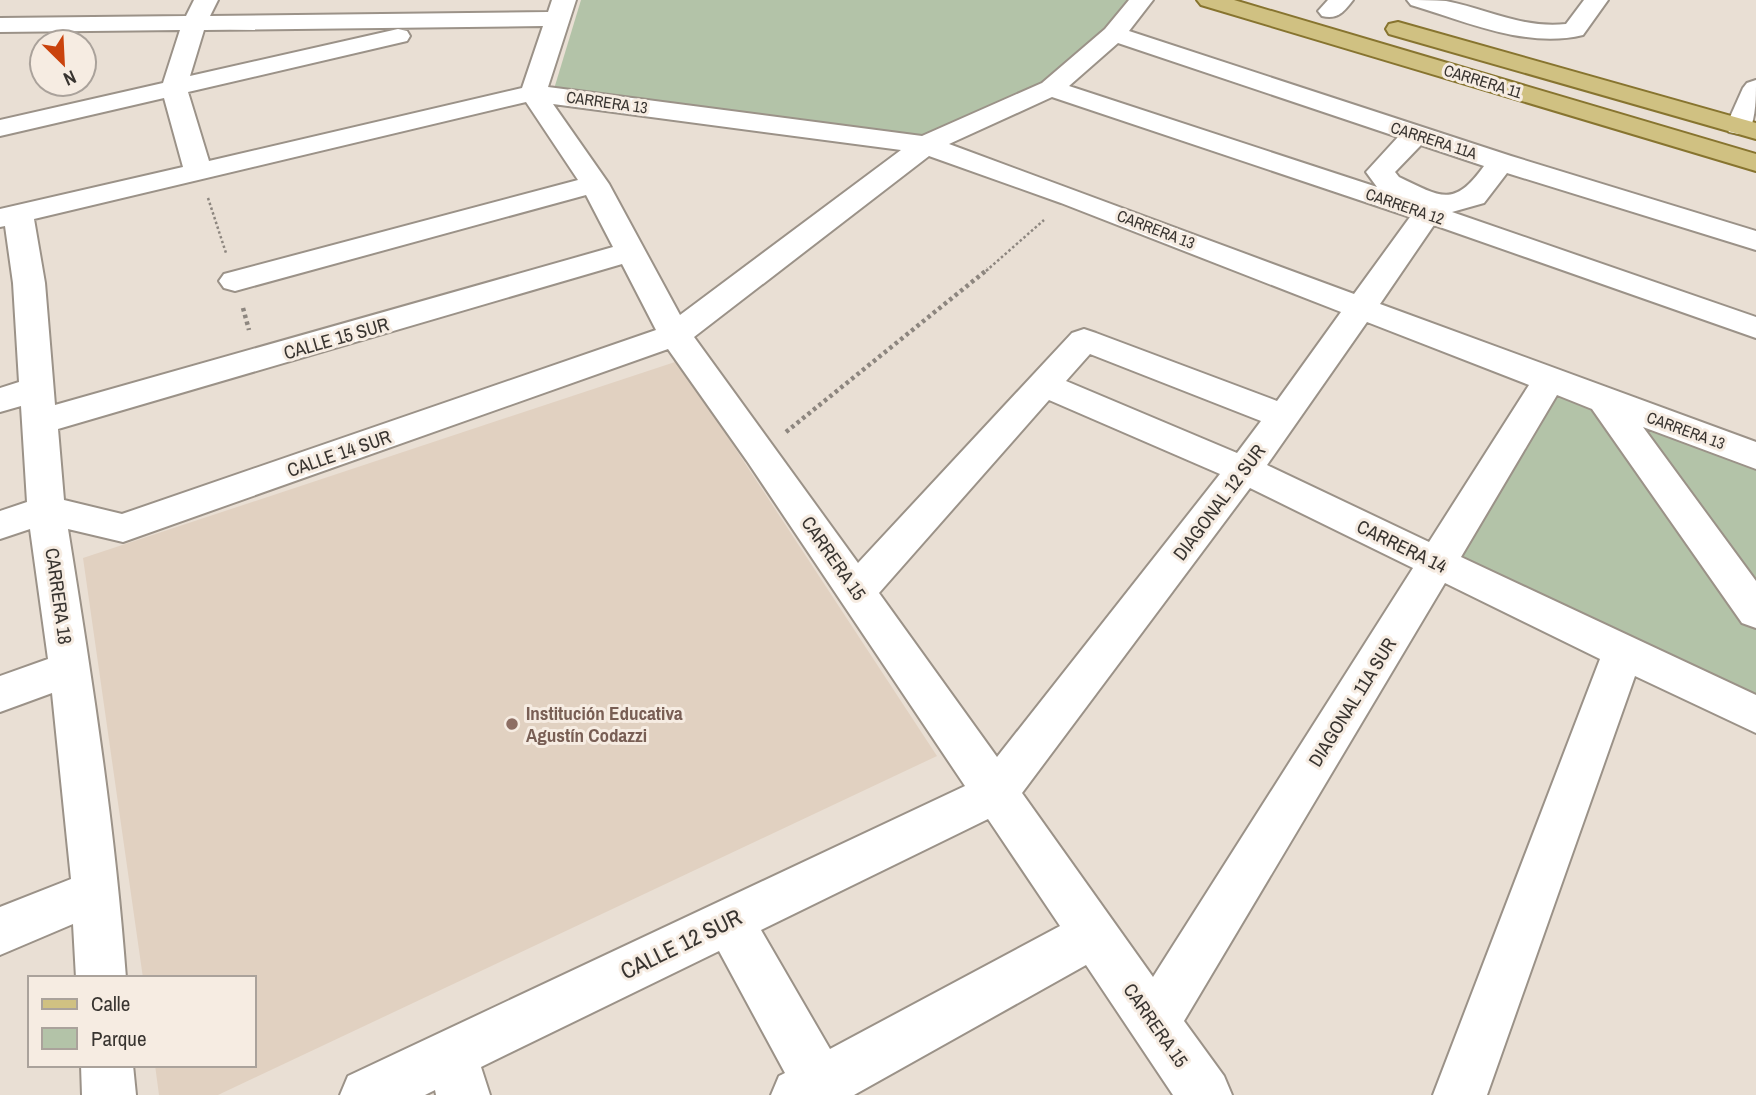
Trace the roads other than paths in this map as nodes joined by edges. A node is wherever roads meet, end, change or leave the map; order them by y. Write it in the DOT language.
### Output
graph roads {
  1 [pos="1141,0"];
  2 [pos="1209,0"];
  3 [pos="1290,0"];
  4 [pos="1596,0"];
  5 [pos="1430,1"];
  6 [pos="561,9"];
  7 [pos="1342,9"];
  8 [pos="200,10"];
  9 [pos="461,22"];
  10 [pos="0,24"];
  11 [pos="1381,24"];
  12 [pos="1114,34"];
  13 [pos="174,88"];
  14 [pos="1051,88"];
  15 [pos="1756,88"];
  16 [pos="533,93"];
  17 [pos="0,102"];
  18 [pos="41,118"];
  19 [pos="0,128"];
  20 [pos="1747,129"];
  21 [pos="1416,134"];
  22 [pos="925,145"];
  23 [pos="1501,162"];
  24 [pos="1756,163"];
  25 [pos="198,170"];
  26 [pos="595,184"];
  27 [pos="1429,208"];
  28 [pos="9,216"];
  29 [pos="1756,241"];
  30 [pos="632,251"];
  31 [pos="235,281"];
  32 [pos="14,287"];
  33 [pos="1361,308"];
  34 [pos="1756,328"];
  35 [pos="675,335"];
  36 [pos="1549,380"];
  37 [pos="1044,385"];
  38 [pos="1605,401"];
  39 [pos="25,403"];
  40 [pos="1284,417"];
  41 [pos="1756,456"];
  42 [pos="1244,470"];
  43 [pos="46,510"];
  44 [pos="0,525"];
  45 [pos="1437,562"];
  46 [pos="857,591"];
  47 [pos="1756,612"];
  48 [pos="1623,652"];
  49 [pos="69,670"];
  50 [pos="0,694"];
  51 [pos="1756,715"];
  52 [pos="996,793"];
  53 [pos="96,892"];
  54 [pos="729,921"];
  55 [pos="0,931"];
  56 [pos="1092,935"];
  57 [pos="101,976"];
  58 [pos="1154,1023"];
  59 [pos="107,1067"];
  60 [pos="457,1075"];
  61 [pos="815,1091"];
  62 [pos="109,1095"];
  63 [pos="367,1095"];
  64 [pos="1205,1095"];
  65 [pos="1461,1095"];
  1 -- 12 [label="street, CALLE 14 SUR"];
  2 -- 24 [label="main road, CARRERA 11"];
  3 -- 7 [label="main road"];
  4 -- 5 [label="street"];
  6 -- 9 [label="street"];
  6 -- 16 [label="street"];
  8 -- 9 [label="street"];
  8 -- 10 [label="street"];
  8 -- 13 [label="street"];
  9 -- 13 [label="street"];
  11 -- 20 [label="main road, CARRERA 11"];
  12 -- 14 [label="street, CALLE 14 SUR"];
  12 -- 21 [label="street, CARRERA 11A"];
  13 -- 18 [label="street"];
  13 -- 25 [label="street"];
  14 -- 22 [label="street, CALLE 14 SUR"];
  14 -- 27 [label="street, CARRERA 12"];
  15 -- 20 [label="street"];
  16 -- 22 [label="street, CARRERA 13"];
  16 -- 25 [label="street"];
  16 -- 26 [label="street, CARRERA 15"];
  17 -- 18 [label="street"];
  18 -- 19 [label="street"];
  21 -- 23 [label="street, CARRERA 11A"];
  21 -- 27 [label="street"];
  22 -- 33 [label="street, CARRERA 13"];
  22 -- 35 [label="street, CALLE 14 SUR"];
  23 -- 27 [label="street"];
  23 -- 29 [label="street, CARRERA 11A"];
  25 -- 28 [label="street"];
  26 -- 30 [label="street, CARRERA 15"];
  26 -- 31 [label="street"];
  27 -- 33 [label="street, DIAGONAL 12 SUR"];
  27 -- 34 [label="street, CARRERA 12"];
  28 -- 32 [label="street, CARRERA 18"];
  30 -- 35 [label="street, CARRERA 15"];
  30 -- 39 [label="street, CALLE 15 SUR"];
  32 -- 39 [label="street, CARRERA 18"];
  33 -- 36 [label="street, CARRERA 13"];
  33 -- 40 [label="street, DIAGONAL 12 SUR"];
  35 -- 43 [label="street, CALLE 14 SUR"];
  35 -- 46 [label="street, CARRERA 15"];
  36 -- 38 [label="street, CARRERA 13"];
  36 -- 45 [label="street, DIAGONAL 11A SUR"];
  37 -- 40 [label="street"];
  37 -- 42 [label="street, CARRERA 14"];
  37 -- 46 [label="street"];
  38 -- 41 [label="street, CARRERA 13"];
  38 -- 47 [label="street"];
  39 -- 43 [label="street, CARRERA 18"];
  40 -- 42 [label="street, DIAGONAL 12 SUR"];
  42 -- 45 [label="street, CARRERA 14"];
  42 -- 52 [label="street, DIAGONAL 12 SUR"];
  43 -- 44 [label="street"];
  43 -- 49 [label="street, CARRERA 18"];
  45 -- 48 [label="street, CARRERA 14"];
  45 -- 58 [label="street, DIAGONAL 11A SUR"];
  46 -- 52 [label="street, CARRERA 15"];
  48 -- 51 [label="street, CARRERA 14"];
  48 -- 65 [label="street"];
  49 -- 50 [label="street"];
  49 -- 53 [label="street, CARRERA 18"];
  52 -- 54 [label="street, CALLE 12 SUR"];
  52 -- 56 [label="street, CARRERA 15"];
  53 -- 55 [label="street"];
  53 -- 57 [label="street, CARRERA 18"];
  54 -- 60 [label="street, CALLE 12 SUR"];
  54 -- 61 [label="street"];
  56 -- 58 [label="street, CARRERA 15"];
  56 -- 61 [label="street"];
  58 -- 64 [label="street, CARRERA 15"];
  59 -- 62 [label="street"];
  60 -- 63 [label="street, CALLE 12 SUR"];
}
